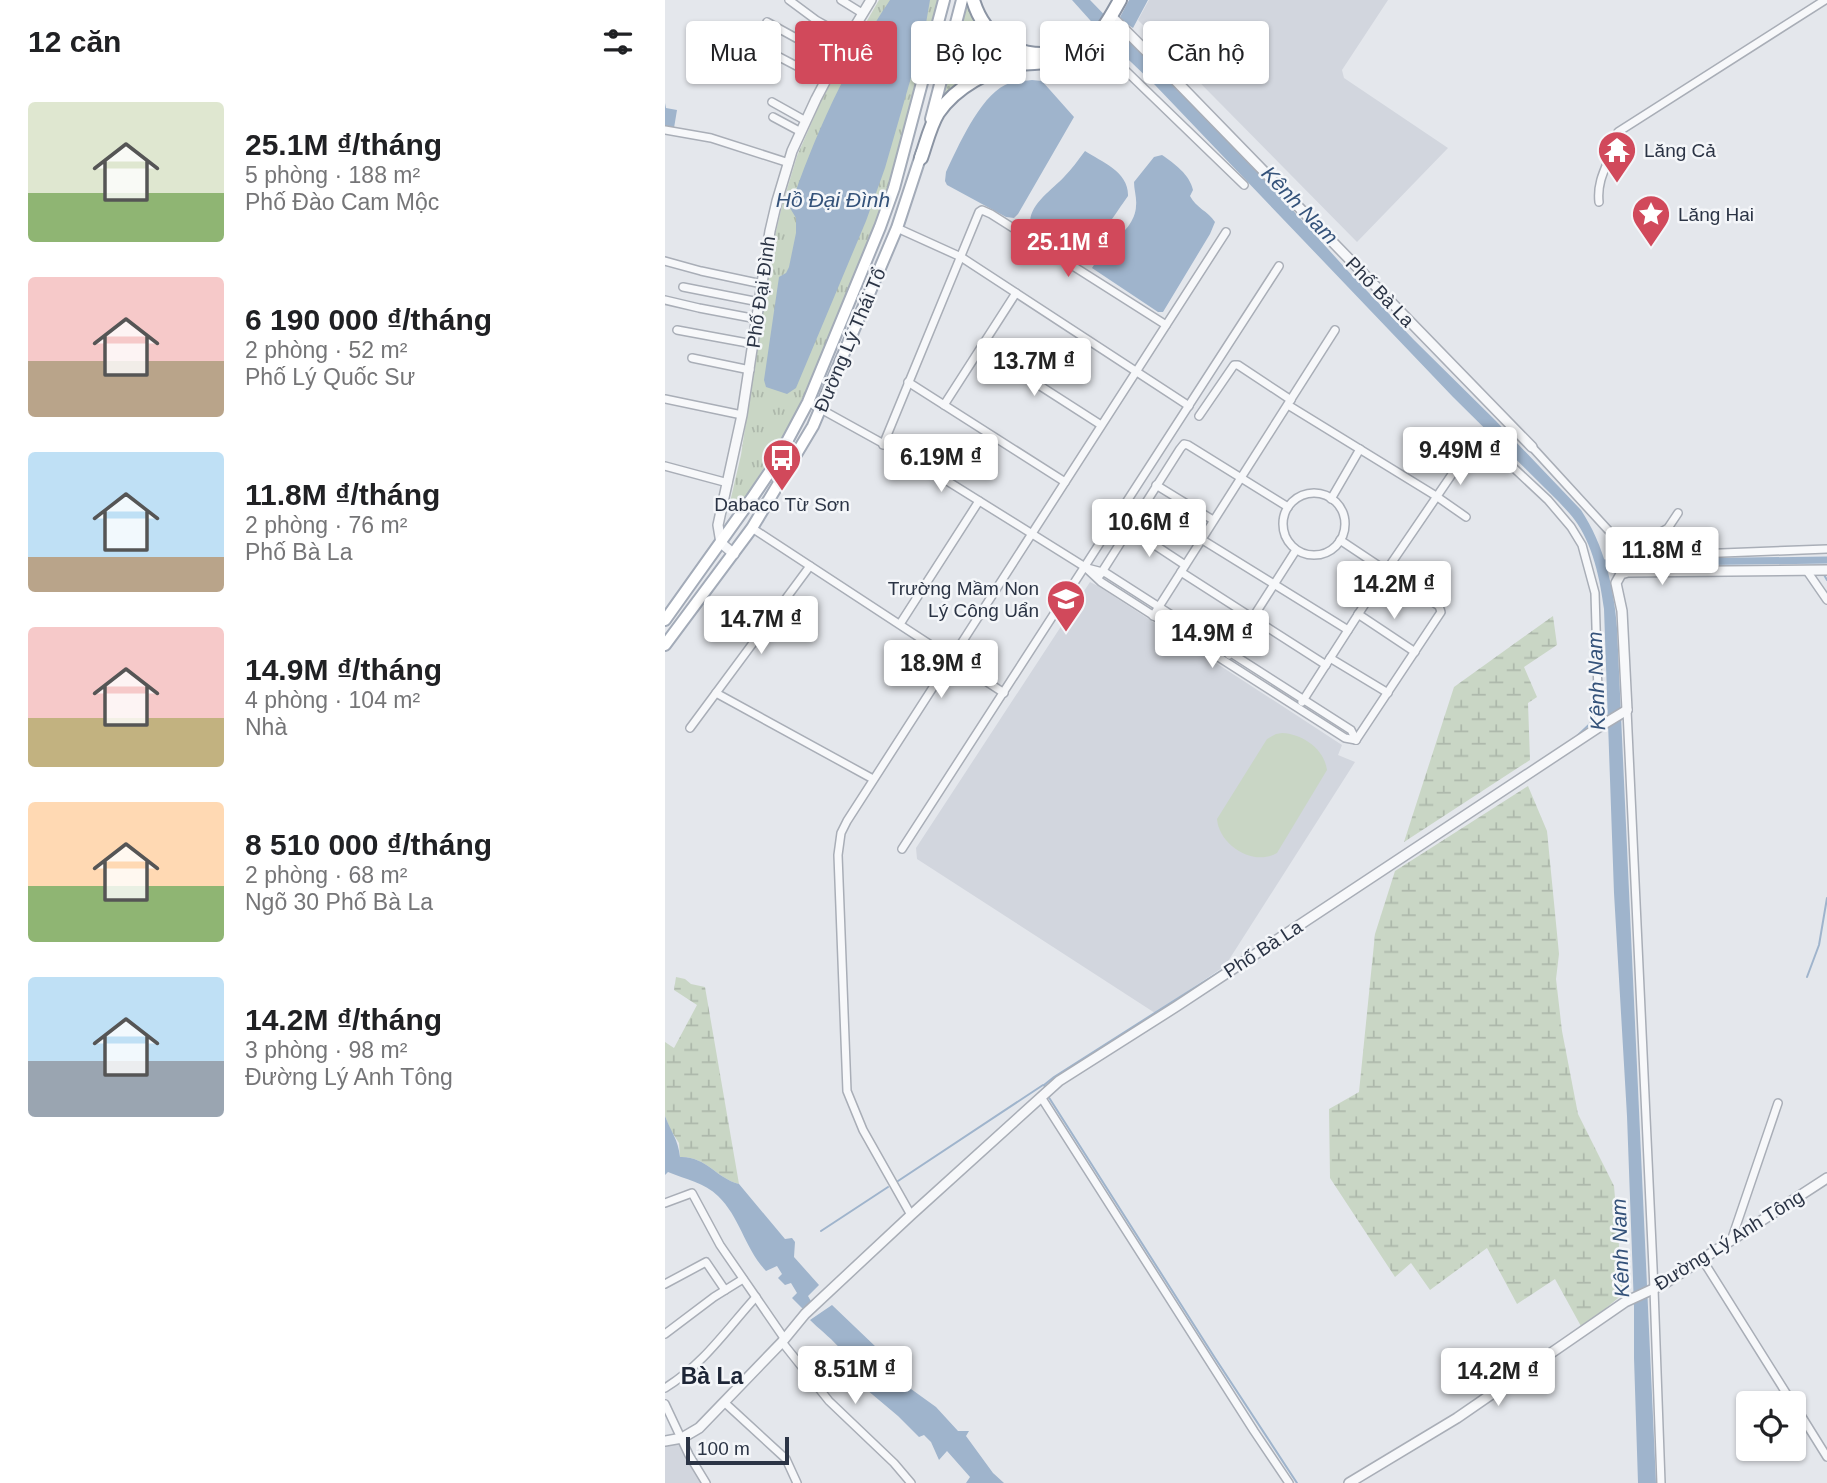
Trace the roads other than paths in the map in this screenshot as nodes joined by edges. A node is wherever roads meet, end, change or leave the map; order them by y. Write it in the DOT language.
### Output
graph roads {
  1 [pos="789,0"];
  2 [pos="841,0"];
  3 [pos="944,0"];
  4 [pos="962,0"];
  5 [pos="973,0"];
  6 [pos="1825,0"];
  7 [pos="869,1"];
  8 [pos="1113,6"];
  9 [pos="862,13"];
  10 [pos="818,21"];
  11 [pos="858,21"];
  12 [pos="957,21"];
  13 [pos="1103,21"];
  14 [pos="1040,54"];
  15 [pos="1026,61"];
  16 [pos="1040,62"];
  17 [pos="1035,63"];
  18 [pos="1129,72"];
  19 [pos="824,84"];
  20 [pos="940,84"];
  21 [pos="772,102"];
  22 [pos="773,117"];
  23 [pos="806,121"];
  24 [pos="665,130"];
  25 [pos="801,132"];
  26 [pos="921,158"];
  27 [pos="789,163"];
  28 [pos="1244,185"];
  29 [pos="1599,202"];
  30 [pos="897,228"];
  31 [pos="1226,232"];
  32 [pos="961,257"];
  33 [pos="665,261"];
  34 [pos="1279,266"];
  35 [pos="762,284"];
  36 [pos="683,287"];
  37 [pos="1016,293"];
  38 [pos="665,300"];
  39 [pos="759,302"];
  40 [pos="757,319"];
  41 [pos="1166,325"];
  42 [pos="677,330"];
  43 [pos="1335,330"];
  44 [pos="753,344"];
  45 [pos="981,348"];
  46 [pos="692,358"];
  47 [pos="750,370"];
  48 [pos="1136,371"];
  49 [pos="908,382"];
  50 [pos="665,399"];
  51 [pos="808,402"];
  52 [pos="1289,403"];
  53 [pos="944,405"];
  54 [pos="1189,406"];
  55 [pos="821,409"];
  56 [pos="743,415"];
  57 [pos="1199,416"];
  58 [pos="1101,425"];
  59 [pos="1486,442"];
  60 [pos="883,445"];
  61 [pos="1532,447"];
  62 [pos="1360,449"];
  63 [pos="1461,461"];
  64 [pos="665,466"];
  65 [pos="1240,477"];
  66 [pos="1065,482"];
  67 [pos="728,483"];
  68 [pos="1156,485"];
  69 [pos="1436,496"];
  70 [pos="1331,499"];
  71 [pos="979,501"];
  72 [pos="1288,507"];
  73 [pos="1678,513"];
  74 [pos="1466,517"];
  75 [pos="1213,520"];
  76 [pos="752,528"];
  77 [pos="1129,528"];
  78 [pos="1611,533"];
  79 [pos="1031,534"];
  80 [pos="1201,539"];
  81 [pos="1340,540"];
  82 [pos="720,543"];
  83 [pos="1827,549"];
  84 [pos="1296,550"];
  85 [pos="734,554"];
  86 [pos="810,566"];
  87 [pos="1085,567"];
  88 [pos="1183,569"];
  89 [pos="1826,570"];
  90 [pos="1386,571"];
  91 [pos="1811,571"];
  92 [pos="1100,575"];
  93 [pos="1274,584"];
  94 [pos="1827,600"];
  95 [pos="1159,607"];
  96 [pos="1358,614"];
  97 [pos="1153,616"];
  98 [pos="1252,618"];
  99 [pos="665,620"];
  100 [pos="899,624"];
  101 [pos="1348,630"];
  102 [pos="665,645"];
  103 [pos="1415,652"];
  104 [pos="1230,653"];
  105 [pos="952,657"];
  106 [pos="1225,661"];
  107 [pos="1328,661"];
  108 [pos="716,693"];
  109 [pos="1004,693"];
  110 [pos="1388,693"];
  111 [pos="1303,700"];
  112 [pos="1298,708"];
  113 [pos="1627,710"];
  114 [pos="1599,727"];
  115 [pos="690,728"];
  116 [pos="1356,740"];
  117 [pos="873,779"];
  118 [pos="902,849"];
  119 [pos="1041,1097"];
  120 [pos="1778,1103"];
  121 [pos="1827,1178"];
  122 [pos="665,1203"];
  123 [pos="911,1215"];
  124 [pos="1732,1238"];
  125 [pos="1702,1259"];
  126 [pos="743,1279"];
  127 [pos="665,1284"];
  128 [pos="1653,1289"];
  129 [pos="725,1290"];
  130 [pos="756,1297"];
  131 [pos="698,1310"];
  132 [pos="704,1320"];
  133 [pos="665,1335"];
  134 [pos="783,1340"];
  135 [pos="665,1388"];
  136 [pos="1785,1391"];
  137 [pos="724,1402"];
  138 [pos="665,1404"];
  139 [pos="1806,1424"];
  140 [pos="681,1438"];
  141 [pos="665,1441"];
  142 [pos="1827,1457"];
  143 [pos="908,1480"];
  144 [pos="706,1483"];
  145 [pos="797,1483"];
  146 [pos="897,1483"];
  147 [pos="1289,1483"];
  148 [pos="1349,1483"];
  149 [pos="1661,1483"];
  1 -- 10 [label="street"];
  2 -- 9 [label="street"];
  3 -- 51 [label="main road, Đường Lý Thái Tổ"];
  4 -- 12 [label="main road, Đường Lý Thái Tổ"];
  5 -- 14 [label="highway"];
  6 -- 29 [label="street"];
  7 -- 9 [label="street, Phố Đại Đình"];
  8 -- 13 [label="highway"];
  8 -- 61 [label="street, Phố Bà La"];
  9 -- 11 [label="street, Phố Đại Đình"];
  15 -- 17 [label="highway"];
  16 -- 17 [label="highway"];
  17 -- 26 [label="highway"];
  18 -- 28 [label="street"];
  19 -- 23 [label="street, Phố Đại Đình"];
  20 -- 26 [label="main road, Đường Lý Thái Tổ"];
  21 -- 23 [label="street"];
  22 -- 25 [label="street"];
  23 -- 25 [label="street, Phố Đại Đình"];
  24 -- 27 [label="street"];
  25 -- 27 [label="street, Phố Đại Đình"];
  26 -- 30 [label="main road, Đường Lý Thái Tổ"];
  27 -- 35 [label="street, Phố Đại Đình"];
  30 -- 32 [label="street"];
  30 -- 55 [label="main road, Đường Lý Thái Tổ"];
  31 -- 41 [label="street"];
  32 -- 37 [label="street"];
  32 -- 41 [label="street"];
  32 -- 49 [label="street"];
  33 -- 35 [label="street"];
  34 -- 54 [label="street"];
  35 -- 39 [label="street, Phố Đại Đình"];
  36 -- 39 [label="street"];
  37 -- 45 [label="street"];
  37 -- 48 [label="street"];
  38 -- 40 [label="street"];
  39 -- 40 [label="street, Phố Đại Đình"];
  40 -- 44 [label="street, Phố Đại Đình"];
  41 -- 48 [label="street"];
  42 -- 44 [label="street"];
  43 -- 52 [label="street"];
  44 -- 47 [label="street, Phố Đại Đình"];
  45 -- 53 [label="street"];
  45 -- 58 [label="street"];
  46 -- 47 [label="street"];
  47 -- 56 [label="street, Phố Đại Đình"];
  48 -- 54 [label="street"];
  48 -- 58 [label="street"];
  49 -- 53 [label="street"];
  49 -- 60 [label="street"];
  50 -- 56 [label="street"];
  51 -- 55 [label="street"];
  51 -- 82 [label="main road, Đường Lý Thái Tổ"];
  52 -- 57 [label="street"];
  52 -- 62 [label="street"];
  52 -- 65 [label="street"];
  53 -- 66 [label="street"];
  54 -- 87 [label="street"];
  55 -- 60 [label="street"];
  55 -- 76 [label="main road, Đường Lý Thái Tổ"];
  56 -- 67 [label="street, Phố Đại Đình"];
  58 -- 66 [label="street"];
  59 -- 114 [label="street"];
  60 -- 71 [label="street"];
  61 -- 78 [label="street"];
  62 -- 69 [label="street"];
  62 -- 70 [label="street"];
  63 -- 69 [label="street"];
  64 -- 67 [label="street"];
  65 -- 68 [label="street"];
  65 -- 72 [label="street"];
  65 -- 75 [label="street"];
  66 -- 79 [label="street"];
  67 -- 82 [label="street, Phố Đại Đình"];
  68 -- 75 [label="street"];
  68 -- 77 [label="street"];
  69 -- 74 [label="street"];
  69 -- 90 [label="street"];
  70 -- 72 [label="street"];
  70 -- 81 [label="street"];
  71 -- 79 [label="street"];
  71 -- 100 [label="street"];
  72 -- 84 [label="street"];
  73 -- 78 [label="street"];
  75 -- 80 [label="street"];
  76 -- 85 [label="main road, Đường Lý Thái Tổ"];
  76 -- 86 [label="street"];
  77 -- 88 [label="street"];
  77 -- 92 [label="street"];
  78 -- 83 [label="street"];
  79 -- 87 [label="street"];
  79 -- 105 [label="street"];
  80 -- 88 [label="street"];
  80 -- 93 [label="street"];
  81 -- 84 [label="street"];
  81 -- 90 [label="street"];
  82 -- 85 [label="street"];
  82 -- 99 [label="main road, Đường Lý Thái Tổ"];
  84 -- 93 [label="street"];
  85 -- 102 [label="main road, Đường Lý Thái Tổ"];
  86 -- 100 [label="street"];
  86 -- 108 [label="street"];
  87 -- 92 [label="street"];
  87 -- 109 [label="street"];
  88 -- 95 [label="street"];
  88 -- 98 [label="street"];
  89 -- 91 [label="street"];
  90 -- 96 [label="street"];
  90 -- 103 [label="street"];
  91 -- 94 [label="street"];
  91 -- 113 [label="street"];
  92 -- 95 [label="street"];
  92 -- 97 [label="street"];
  93 -- 98 [label="street"];
  93 -- 101 [label="street"];
  95 -- 97 [label="street"];
  95 -- 104 [label="street"];
  96 -- 101 [label="street"];
  96 -- 103 [label="street"];
  97 -- 106 [label="street"];
  98 -- 104 [label="street"];
  98 -- 107 [label="street"];
  100 -- 105 [label="street"];
  101 -- 107 [label="street"];
  103 -- 110 [label="street"];
  104 -- 106 [label="street"];
  104 -- 111 [label="street"];
  105 -- 109 [label="street"];
  105 -- 117 [label="street"];
  106 -- 112 [label="street"];
  107 -- 110 [label="street"];
  107 -- 111 [label="street"];
  108 -- 115 [label="street"];
  108 -- 117 [label="street"];
  109 -- 118 [label="street"];
  110 -- 116 [label="street"];
  111 -- 112 [label="street"];
  111 -- 116 [label="street"];
  112 -- 116 [label="street"];
  113 -- 114 [label="street, Phố Bà La"];
  113 -- 128 [label="street"];
  114 -- 119 [label="street, Phố Bà La"];
  117 -- 123 [label="street"];
  119 -- 123 [label="street, Phố Bà La"];
  119 -- 147 [label="street"];
  120 -- 124 [label="street"];
  121 -- 124 [label="street, Đường Lý Anh Tông"];
  122 -- 126 [label="street"];
  123 -- 134 [label="street, Phố Bà La"];
  124 -- 125 [label="street, Đường Lý Anh Tông"];
  125 -- 128 [label="street, Đường Lý Anh Tông"];
  125 -- 136 [label="street"];
  126 -- 129 [label="street"];
  126 -- 130 [label="street"];
  127 -- 129 [label="street"];
  128 -- 148 [label="street, Đường Lý Anh Tông"];
  128 -- 149 [label="street"];
  129 -- 131 [label="street"];
  130 -- 134 [label="street"];
  130 -- 135 [label="street"];
  131 -- 132 [label="street"];
  131 -- 133 [label="street"];
  134 -- 137 [label="street, Phố Bà La"];
  134 -- 143 [label="street"];
  137 -- 140 [label="street, Phố Bà La"];
  137 -- 145 [label="street"];
  138 -- 140 [label="street"];
  139 -- 142 [label="street"];
  140 -- 141 [label="street, Phố Bà La"];
  140 -- 144 [label="street"];
  143 -- 146 [label="street"];
}
